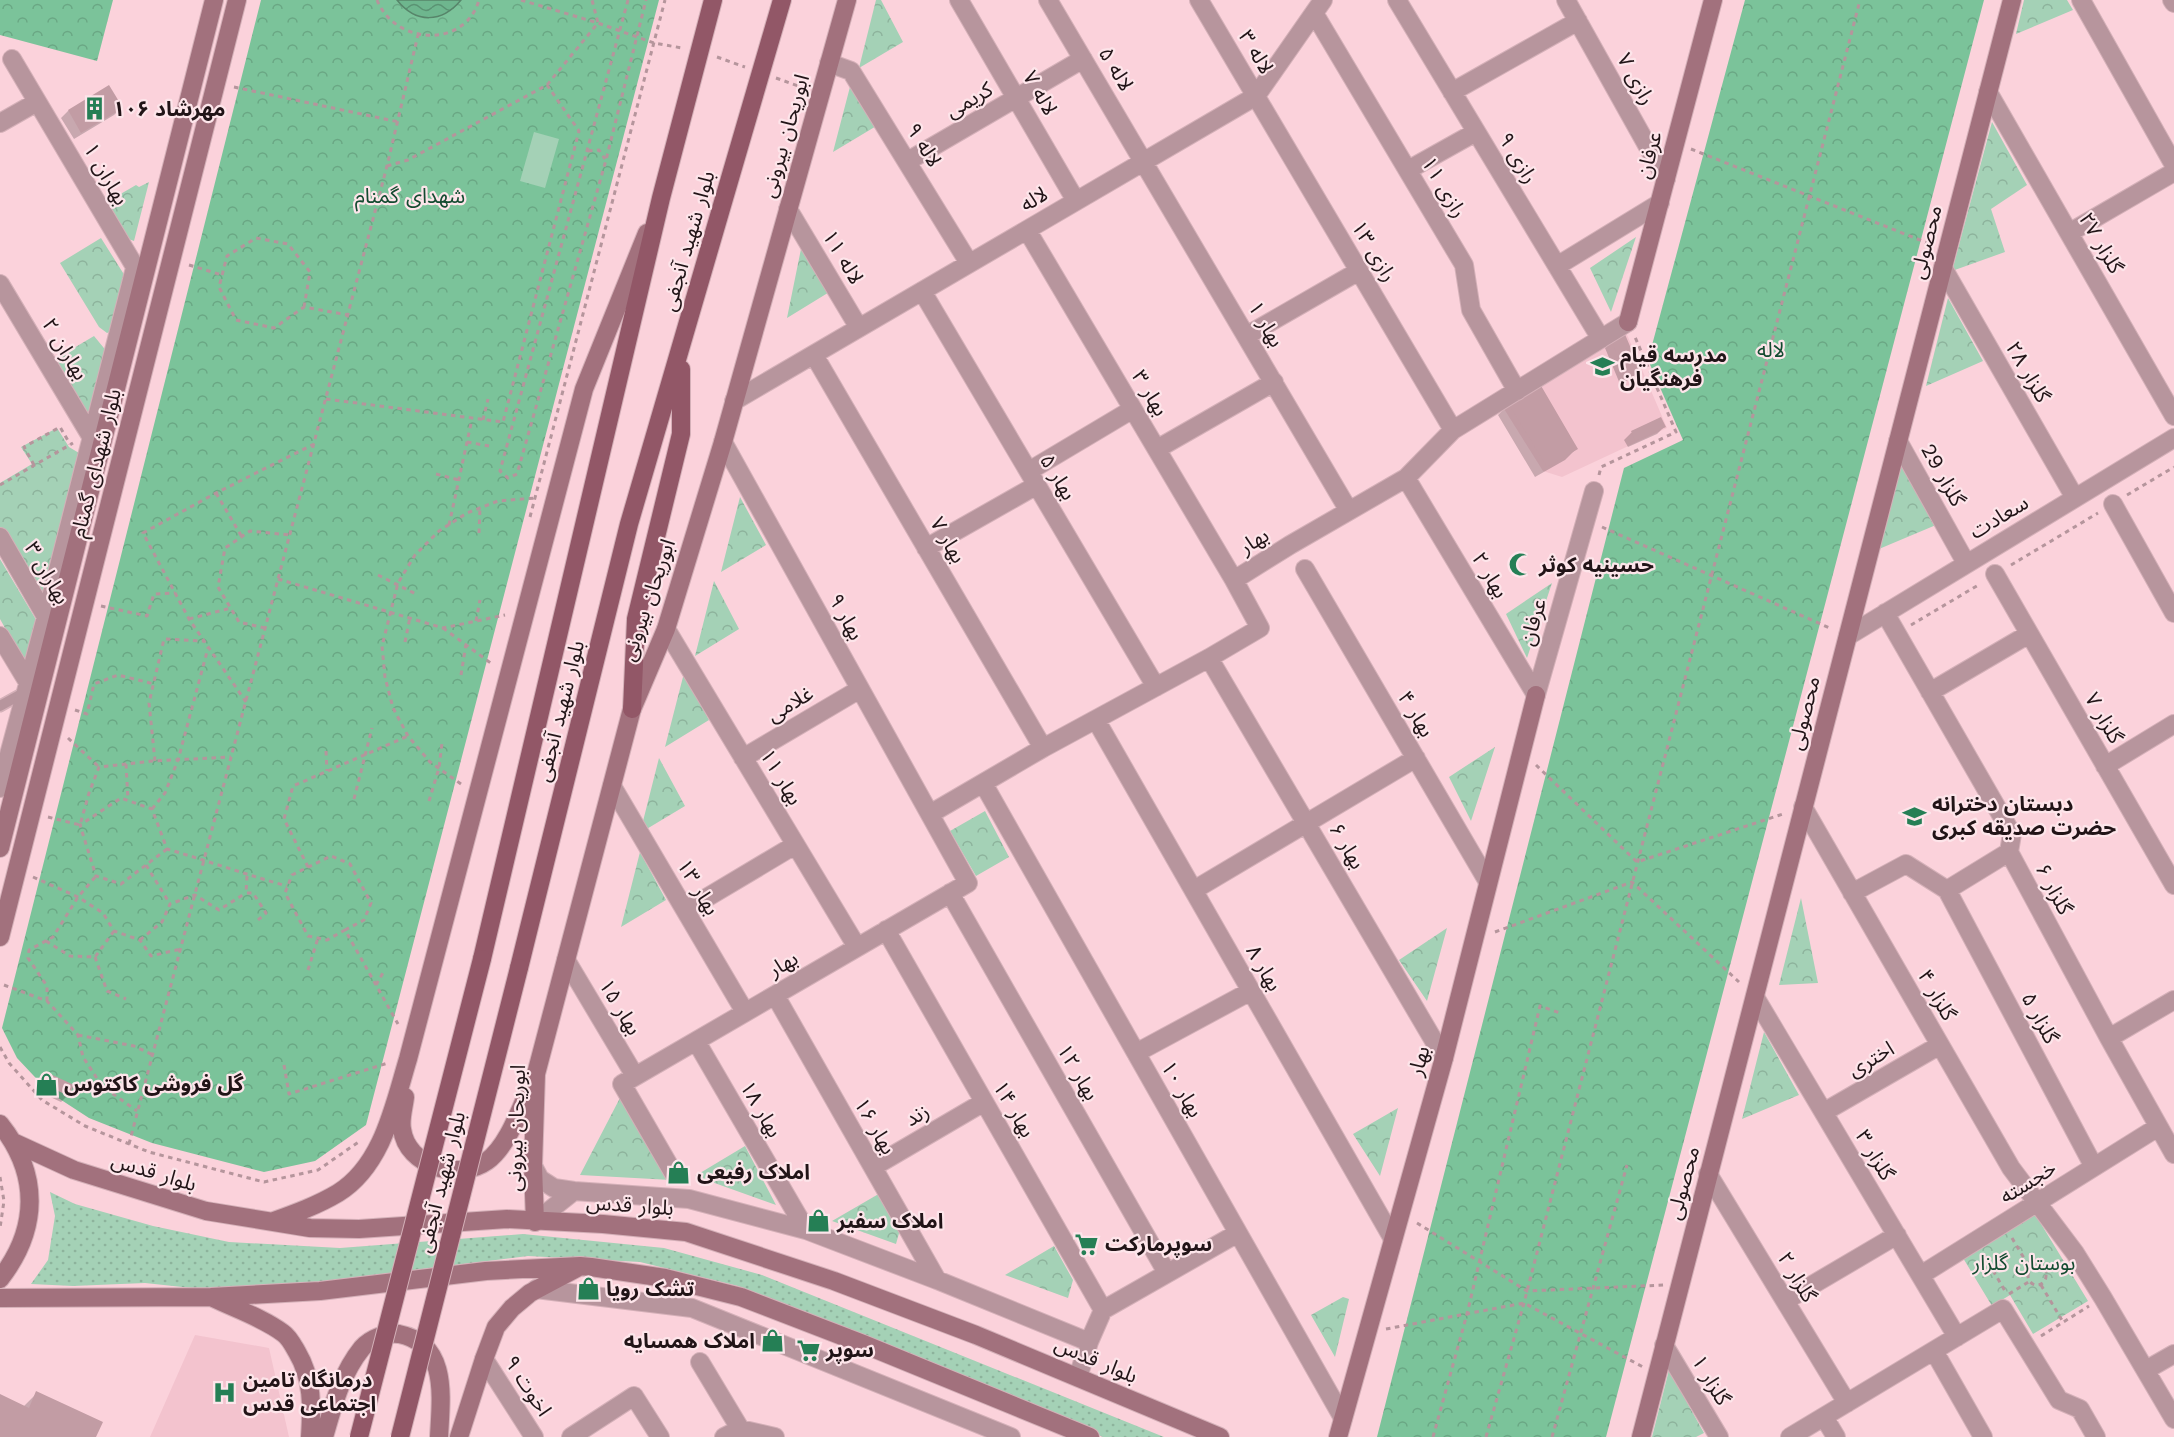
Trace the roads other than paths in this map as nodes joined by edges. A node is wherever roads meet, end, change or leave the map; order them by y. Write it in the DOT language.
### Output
graph roads {
  1 [pos="214,0"];
  2 [pos="237,0"];
  3 [pos="713,0"];
  4 [pos="782,0"];
  5 [pos="847,0"];
  6 [pos="1048,0"];
  7 [pos="1199,0"];
  8 [pos="1397,0"];
  9 [pos="1566,0"];
  10 [pos="1713,0"];
  11 [pos="2012,0"];
  12 [pos="2081,0"];
  13 [pos="967,3"];
  14 [pos="1319,6"];
  15 [pos="1578,21"];
  16 [pos="12,59"];
  17 [pos="1083,59"];
  18 [pos="829,63"];
  19 [pos="1452,92"];
  20 [pos="1988,92"];
  21 [pos="1256,96"];
  22 [pos="1017,97"];
  23 [pos="37,102"];
  24 [pos="0,123"];
  25 [pos="1476,132"];
  26 [pos="908,161"];
  27 [pos="1144,161"];
  28 [pos="2174,165"];
  29 [pos="1408,170"];
  30 [pos="2174,172"];
  31 [pos="1666,179"];
  32 [pos="662,198"];
  33 [pos="1076,201"];
  34 [pos="1660,202"];
  35 [pos="788,209"];
  36 [pos="1027,230"];
  37 [pos="2069,233"];
  38 [pos="1945,259"];
  39 [pos="969,263"];
  40 [pos="1557,266"];
  41 [pos="1359,271"];
  42 [pos="139,274"];
  43 [pos="0,284"];
  44 [pos="922,291"];
  45 [pos="1628,322"];
  46 [pos="859,328"];
  47 [pos="1246,336"];
  48 [pos="1601,339"];
  49 [pos="681,346"];
  50 [pos="814,355"];
  51 [pos="1274,382"];
  52 [pos="1517,391"];
  53 [pos="734,401"];
  54 [pos="1133,410"];
  55 [pos="2174,416"];
  56 [pos="1453,430"];
  57 [pos="92,438"];
  58 [pos="2174,438"];
  59 [pos="1898,441"];
  60 [pos="723,442"];
  61 [pos="1157,449"];
  62 [pos="1033,478"];
  63 [pos="1406,478"];
  64 [pos="1594,491"];
  65 [pos="2074,498"];
  66 [pos="2112,504"];
  67 [pos="1349,511"];
  68 [pos="0,537"];
  69 [pos="926,548"];
  70 [pos="1966,563"];
  71 [pos="1305,569"];
  72 [pos="1995,574"];
  73 [pos="1234,580"];
  74 [pos="1885,613"];
  75 [pos="2174,613"];
  76 [pos="51,624"];
  77 [pos="666,629"];
  78 [pos="2030,634"];
  79 [pos="0,636"];
  80 [pos="1848,636"];
  81 [pos="1209,658"];
  82 [pos="28,687"];
  83 [pos="1156,687"];
  84 [pos="860,689"];
  85 [pos="1930,692"];
  86 [pos="1536,695"];
  87 [pos="0,706"];
  88 [pos="632,709"];
  89 [pos="1096,720"];
  90 [pos="2174,724"];
  91 [pos="1042,748"];
  92 [pos="743,758"];
  93 [pos="1416,758"];
  94 [pos="2105,766"];
  95 [pos="983,783"];
  96 [pos="612,786"];
  97 [pos="0,787"];
  98 [pos="10,806"];
  99 [pos="1803,807"];
  100 [pos="930,814"];
  101 [pos="1307,823"];
  102 [pos="795,845"];
  103 [pos="0,848"];
  104 [pos="2009,852"];
  105 [pos="1488,882"];
  106 [pos="968,883"];
  107 [pos="2174,885"];
  108 [pos="1194,890"];
  109 [pos="1947,890"];
  110 [pos="950,893"];
  111 [pos="1852,893"];
  112 [pos="686,910"];
  113 [pos="886,930"];
  114 [pos="0,937"];
  115 [pos="856,947"];
  116 [pos="566,960"];
  117 [pos="1251,991"];
  118 [pos="775,995"];
  119 [pos="1755,997"];
  120 [pos="2174,1000"];
  121 [pos="745,1012"];
  122 [pos="2109,1038"];
  123 [pos="696,1041"];
  124 [pos="1940,1045"];
  125 [pos="1136,1053"];
  126 [pos="1444,1058"];
  127 [pos="408,1059"];
  128 [pos="536,1074"];
  129 [pos="629,1080"];
  130 [pos="984,1102"];
  131 [pos="1824,1112"];
  132 [pos="0,1124"];
  133 [pos="2158,1127"];
  134 [pos="13,1142"];
  135 [pos="2174,1154"];
  136 [pos="533,1166"];
  137 [pos="873,1167"];
  138 [pos="2094,1167"];
  139 [pos="674,1174"];
  140 [pos="1708,1174"];
  141 [pos="574,1191"];
  142 [pos="2037,1203"];
  143 [pos="273,1222"];
  144 [pos="535,1222"];
  145 [pos="806,1230"];
  146 [pos="1238,1233"];
  147 [pos="1897,1235"];
  148 [pos="1393,1239"];
  149 [pos="580,1266"];
  150 [pos="1167,1273"];
  151 [pos="1921,1275"];
  152 [pos="0,1279"];
  153 [pos="937,1280"];
  154 [pos="536,1289"];
  155 [pos="211,1297"];
  156 [pos="0,1298"];
  157 [pos="1785,1301"];
  158 [pos="1103,1310"];
  159 [pos="1957,1336"];
  160 [pos="1089,1342"];
  161 [pos="1664,1345"];
  162 [pos="1934,1351"];
  163 [pos="2174,1354"];
  164 [pos="484,1359"];
  165 [pos="700,1362"];
  166 [pos="2146,1370"];
  167 [pos="1078,1377"];
  168 [pos="1847,1403"];
  169 [pos="1824,1417"];
  170 [pos="1343,1418"];
  171 [pos="2174,1419"];
  172 [pos="736,1434"];
  173 [pos="1001,1436"];
  174 [pos="310,1437"];
  175 [pos="324,1437"];
  176 [pos="359,1437"];
  177 [pos="400,1437"];
  178 [pos="439,1437"];
  179 [pos="459,1437"];
  180 [pos="534,1437"];
  181 [pos="571,1437"];
  182 [pos="660,1437"];
  183 [pos="775,1437"];
  184 [pos="1090,1437"];
  185 [pos="1220,1437"];
  186 [pos="1338,1437"];
  187 [pos="1641,1437"];
  188 [pos="1719,1437"];
  189 [pos="1790,1437"];
  190 [pos="1836,1437"];
  191 [pos="1983,1437"];
  192 [pos="2096,1437"];
  1 -- 42 [label="street, بلوار شهدای گمنام"];
  2 -- 114 [label="street, بلوار شهدای گمنام"];
  3 -- 32 [label="main road, بلوار شهید آنجفی"];
  4 -- 49 [label="main road, بلوار شهید آنجفی"];
  5 -- 18 [label="street, ابوریحان بیرونی"];
  6 -- 17 [label="street, لاله ۵"];
  7 -- 21 [label="street, لاله ۳"];
  8 -- 19 [label="street, رازی ۹"];
  9 -- 15 [label="street, رازی ۷"];
  10 -- 31 [label="street, عرفان"];
  11 -- 20 [label="street, محصولی"];
  12 -- 28 [label="street"];
  13 -- 22 [label="street, لاله ۷"];
  14 -- 21 [label="street, لاله"];
  14 -- 29 [label="street, رازی ۱۱"];
  15 -- 19 [label="street"];
  15 -- 31 [label="street, رازی ۷"];
  16 -- 23 [label="street, بهاران ۱"];
  17 -- 22 [label="street, کریمی"];
  17 -- 27 [label="street, لاله ۵"];
  18 -- 26 [label="street, لاله ۹"];
  18 -- 35 [label="street, ابوریحان بیرونی"];
  19 -- 25 [label="street, رازی ۹"];
  20 -- 37 [label="street, گلزار ۲۷"];
  20 -- 38 [label="street, محصولی"];
  21 -- 27 [label="street, لاله"];
  21 -- 41 [label="street, رازی ۱۳"];
  22 -- 26 [label="street, کریمی"];
  22 -- 33 [label="street, لاله ۷"];
  23 -- 24 [label="street"];
  23 -- 42 [label="street, بهاران ۱"];
  25 -- 29 [label="street"];
  25 -- 40 [label="street, رازی ۹"];
  26 -- 39 [label="street, لاله ۹"];
  27 -- 33 [label="street, لاله"];
  27 -- 47 [label="street, بهار ۱"];
  29 -- 52 [label="street, رازی ۱۱"];
  30 -- 37 [label="street"];
  31 -- 34 [label="street, عرفان"];
  32 -- 127 [label="street"];
  32 -- 176 [label="main road, بلوار شهید آنجفی, bridge"];
  33 -- 36 [label="street, لاله"];
  34 -- 40 [label="street"];
  34 -- 45 [label="street, عرفان"];
  35 -- 46 [label="street, لاله ۱۱"];
  35 -- 53 [label="street, ابوریحان بیرونی"];
  36 -- 39 [label="street, لاله"];
  36 -- 54 [label="street, بهار ۳"];
  37 -- 55 [label="street, گلزار ۲۷"];
  38 -- 59 [label="street, محصولی"];
  38 -- 65 [label="street, گلزار ۲۸"];
  39 -- 44 [label="street, لاله"];
  40 -- 48 [label="street, رازی ۹"];
  41 -- 47 [label="street"];
  41 -- 56 [label="street, رازی ۱۳"];
  42 -- 57 [label="street"];
  42 -- 76 [label="street, بلوار شهدای گمنام"];
  43 -- 57 [label="street, بهاران ۲"];
  44 -- 46 [label="street, لاله"];
  44 -- 62 [label="street, بهار ۵"];
  45 -- 48 [label="street, بهار"];
  46 -- 50 [label="street, لاله"];
  47 -- 51 [label="street, بهار ۱"];
  48 -- 52 [label="street, بهار"];
  49 -- 88 [label="main road"];
  49 -- 177 [label="main road, بلوار شهید آنجفی, bridge"];
  50 -- 53 [label="street, لاله"];
  50 -- 69 [label="street, بهار ۷"];
  51 -- 61 [label="street"];
  51 -- 67 [label="street, بهار ۱"];
  52 -- 56 [label="street, بهار"];
  53 -- 60 [label="street, ابوریحان بیرونی"];
  54 -- 61 [label="street, بهار ۳"];
  54 -- 62 [label="street"];
  56 -- 63 [label="street, بهار"];
  57 -- 76 [label="street"];
  58 -- 65 [label="street, سعادت"];
  59 -- 70 [label="street, گلزار 29"];
  59 -- 80 [label="street, محصولی"];
  60 -- 77 [label="street, ابوریحان بیرونی"];
  60 -- 84 [label="street, بهار ۹"];
  61 -- 73 [label="street, بهار ۳"];
  62 -- 69 [label="street"];
  62 -- 83 [label="street, بهار ۵"];
  63 -- 67 [label="street, بهار"];
  63 -- 86 [label="street, بهار ۲"];
  64 -- 86 [label="street, عرفان"];
  65 -- 70 [label="street, سعادت"];
  66 -- 75 [label="street"];
  67 -- 73 [label="street, بهار"];
  68 -- 76 [label="street, بهاران ۳"];
  69 -- 91 [label="street, بهار ۷"];
  70 -- 74 [label="street, سعادت"];
  71 -- 93 [label="street, بهار ۴"];
  72 -- 78 [label="street, گلزار ۷"];
  73 -- 81 [label="street, بهار"];
  74 -- 80 [label="street, سعادت"];
  74 -- 85 [label="street, گلزار ۶"];
  76 -- 82 [label="street"];
  76 -- 98 [label="street, بلوار شهدای گمنام"];
  77 -- 88 [label="street, ابوریحان بیرونی"];
  77 -- 92 [label="street, بهار ۱۱"];
  78 -- 85 [label="street"];
  78 -- 94 [label="street, گلزار ۷"];
  79 -- 82 [label="street"];
  80 -- 99 [label="street, محصولی"];
  81 -- 83 [label="street, بهار"];
  81 -- 101 [label="street, بهار ۶"];
  82 -- 87 [label="lane"];
  82 -- 97 [label="street"];
  83 -- 89 [label="street, بهار"];
  84 -- 92 [label="street, غلامی"];
  84 -- 100 [label="street, بهار ۹"];
  85 -- 104 [label="street, گلزار ۶"];
  86 -- 105 [label="street, بهار"];
  88 -- 96 [label="street, ابوریحان بیرونی"];
  89 -- 91 [label="street, بهار"];
  89 -- 108 [label="street, بهار ۸"];
  90 -- 94 [label="street"];
  91 -- 95 [label="street, بهار"];
  92 -- 102 [label="street, بهار ۱۱"];
  93 -- 101 [label="street"];
  93 -- 105 [label="street, بهار ۴"];
  94 -- 107 [label="street, گلزار ۷"];
  95 -- 100 [label="street, بهار"];
  95 -- 125 [label="street, بهار ۱۰"];
  96 -- 112 [label="street, بهار ۱۳"];
  96 -- 116 [label="street, ابوریحان بیرونی"];
  97 -- 98 [label="street"];
  98 -- 103 [label="street, بلوار شهدای گمنام"];
  99 -- 111 [label="street, گلزار ۴"];
  99 -- 119 [label="street, محصولی"];
  100 -- 106 [label="street, بهار ۹"];
  101 -- 108 [label="street"];
  101 -- 126 [label="street, بهار ۶"];
  102 -- 112 [label="street"];
  102 -- 115 [label="street, بهار ۱۱"];
  104 -- 109 [label="street"];
  104 -- 122 [label="street, گلزار ۶"];
  105 -- 126 [label="street, بهار"];
  106 -- 110 [label="street, بهار"];
  108 -- 117 [label="street, بهار ۸"];
  109 -- 111 [label="street"];
  109 -- 138 [label="street, گلزار ۵"];
  110 -- 113 [label="street, بهار"];
  110 -- 150 [label="street, بهار ۱۲"];
  111 -- 124 [label="street, گلزار ۴"];
  112 -- 121 [label="street, بهار ۱۳"];
  113 -- 115 [label="street, بهار"];
  113 -- 130 [label="street, بهار ۱۴"];
  115 -- 118 [label="street, بهار"];
  116 -- 128 [label="street, ابوریحان بیرونی"];
  116 -- 129 [label="street, بهار ۱۵"];
  117 -- 125 [label="street"];
  117 -- 148 [label="street, بهار ۸"];
  118 -- 121 [label="street, بهار"];
  118 -- 137 [label="street, بهار ۱۶"];
  119 -- 131 [label="street, گلزار ۳"];
  119 -- 140 [label="street, محصولی"];
  120 -- 122 [label="street"];
  121 -- 123 [label="street, بهار"];
  122 -- 133 [label="street, گلزار ۶"];
  123 -- 129 [label="street, بهار"];
  123 -- 145 [label="street, بهار ۱۸"];
  124 -- 131 [label="street, اختری"];
  124 -- 142 [label="street, گلزار ۴"];
  125 -- 146 [label="street, بهار ۱۰"];
  126 -- 148 [label="street, بهار"];
  127 -- 128 [label="street"];
  127 -- 143 [label="street"];
  128 -- 136 [label="street, ابوریحان بیرونی"];
  129 -- 139 [label="street, بهار ۱۵"];
  130 -- 137 [label="street, زند"];
  130 -- 158 [label="street, بهار ۱۴"];
  131 -- 147 [label="street, گلزار ۳"];
  132 -- 134 [label="street"];
  133 -- 135 [label="street, گلزار ۶"];
  133 -- 138 [label="street, خجسته"];
  134 -- 143 [label="street, بلوار قدس"];
  134 -- 152 [label="street"];
  136 -- 141 [label="street"];
  136 -- 144 [label="street, ابوریحان بیرونی"];
  137 -- 153 [label="street, بهار ۱۶"];
  138 -- 142 [label="street, خجسته"];
  140 -- 157 [label="street, گلزار ۲"];
  140 -- 161 [label="street, محصولی"];
  141 -- 144 [label="street"];
  141 -- 145 [label="street"];
  142 -- 151 [label="street, خجسته"];
  142 -- 166 [label="street"];
  143 -- 144 [label="street, بلوار قدس"];
  144 -- 167 [label="street, بلوار قدس"];
  145 -- 153 [label="street"];
  146 -- 150 [label="street"];
  146 -- 170 [label="street, بهار ۱۰"];
  147 -- 151 [label="street, گلزار ۳"];
  147 -- 157 [label="street"];
  148 -- 170 [label="street, بهار"];
  149 -- 154 [label="street"];
  149 -- 155 [label="street"];
  149 -- 184 [label="street"];
  150 -- 158 [label="street"];
  151 -- 159 [label="street, گلزار ۳"];
  153 -- 160 [label="street"];
  154 -- 164 [label="street"];
  154 -- 173 [label="street"];
  155 -- 156 [label="street"];
  155 -- 174 [label="street"];
  157 -- 168 [label="street, گلزار ۲"];
  158 -- 160 [label="street"];
  159 -- 162 [label="street"];
  159 -- 192 [label="street"];
  160 -- 167 [label="street"];
  161 -- 187 [label="street, محصولی"];
  161 -- 188 [label="street, گلزار ۱"];
  162 -- 168 [label="street"];
  162 -- 191 [label="street"];
  163 -- 166 [label="street"];
  164 -- 179 [label="street"];
  164 -- 180 [label="street, اخوت ۹"];
  165 -- 172 [label="street"];
  166 -- 171 [label="street"];
  167 -- 185 [label="street, بلوار قدس"];
  168 -- 169 [label="street"];
  169 -- 189 [label="street"];
  169 -- 190 [label="street"];
  170 -- 186 [label="street, بهار"];
  172 -- 183 [label="street"];
  175 -- 178 [label="street"];
  181 -- 182 [label="street"];
}
